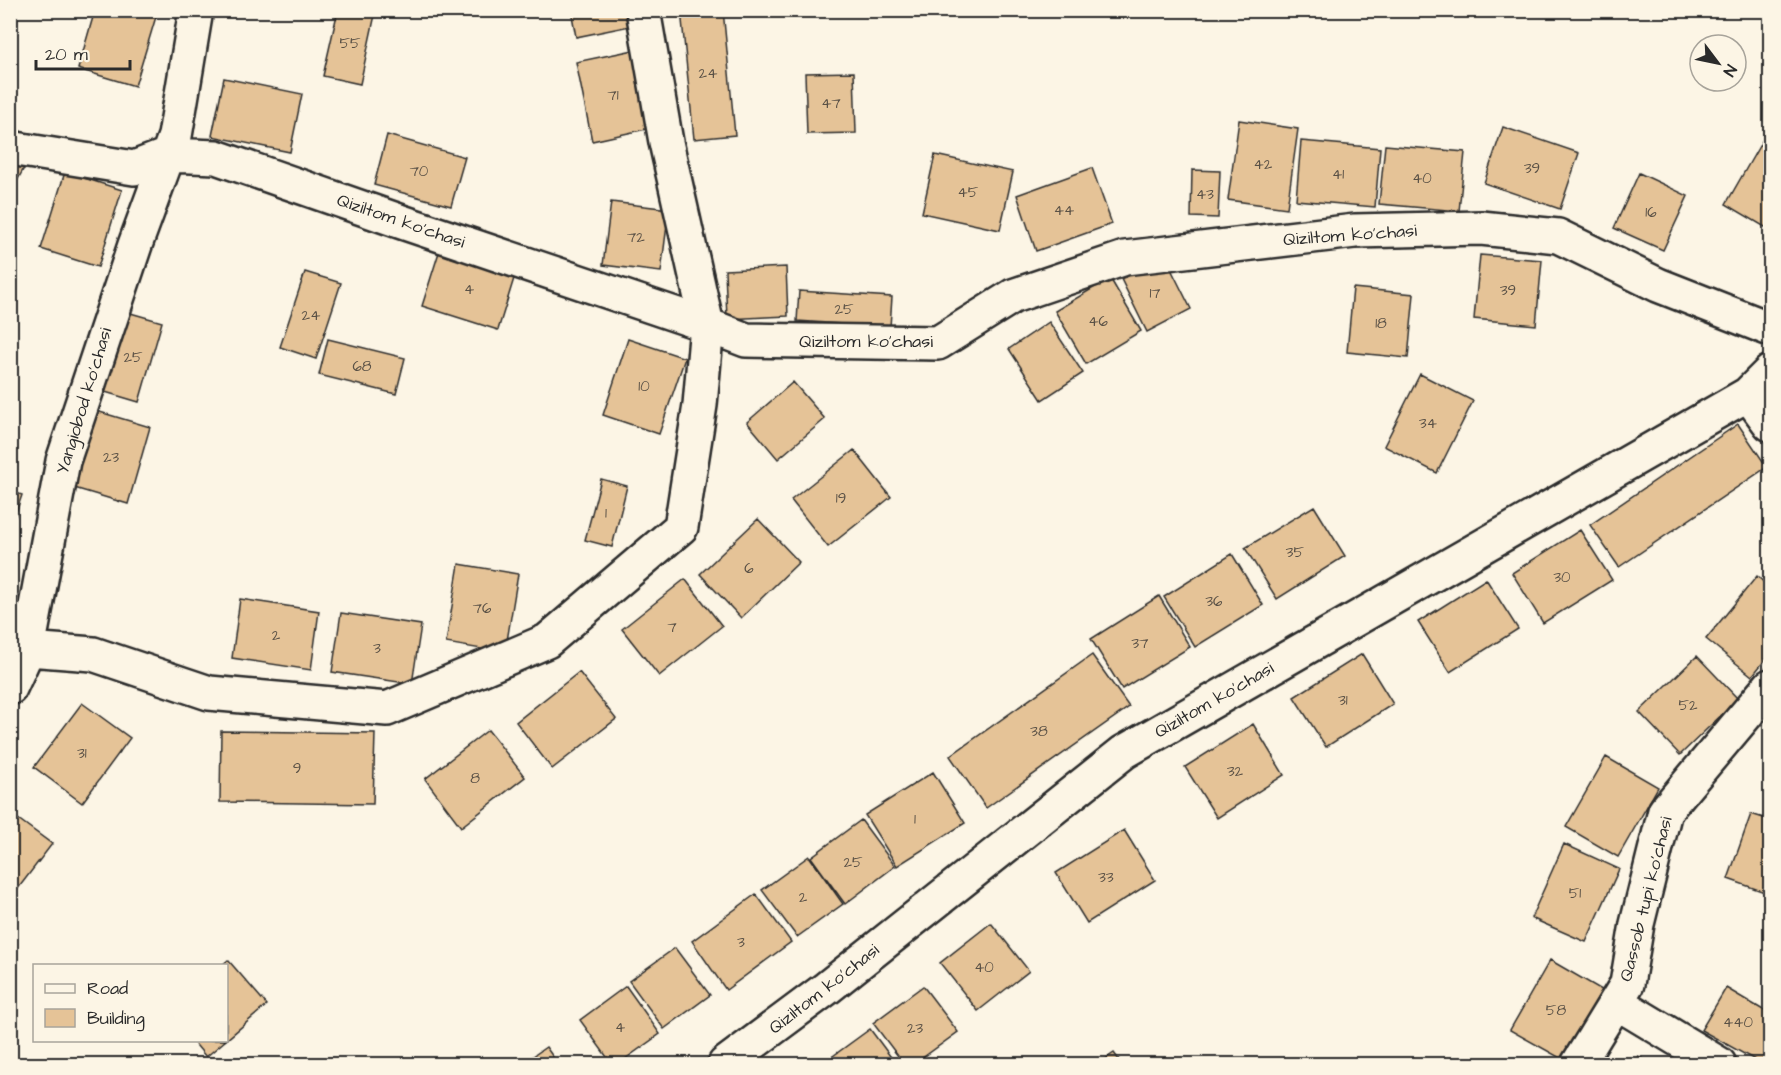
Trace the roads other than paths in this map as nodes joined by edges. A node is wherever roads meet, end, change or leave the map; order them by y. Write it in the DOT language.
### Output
graph roads {
  1 [pos="196,10"];
  2 [pos="643,10"];
  3 [pos="10,146"];
  4 [pos="168,155"];
  5 [pos="707,325"];
  6 [pos="1770,329"];
  7 [pos="1759,383"];
  8 [pos="1770,424"];
  9 [pos="28,649"];
  10 [pos="1770,686"];
  11 [pos="10,688"];
  12 [pos="1616,1002"];
  13 [pos="725,1065"];
  14 [pos="1578,1065"];
  15 [pos="1719,1065"];
  1 -- 4 [label="street, Yangiobod ko'chasi"];
  2 -- 5 [label="street"];
  3 -- 4 [label="street"];
  4 -- 5 [label="street, Qiziltom ko'chasi"];
  4 -- 9 [label="street, Yangiobod ko'chasi"];
  5 -- 6 [label="street, Qiziltom ko'chasi"];
  5 -- 9 [label="street"];
  7 -- 8 [label="street"];
  7 -- 13 [label="street, Qiziltom ko'chasi"];
  9 -- 11 [label="street, Yangiobod ko'chasi"];
  10 -- 12 [label="street, Qassob tupi ko'chasi"];
  12 -- 14 [label="street, Qassob tupi ko'chasi"];
  12 -- 15 [label="street"];
}
